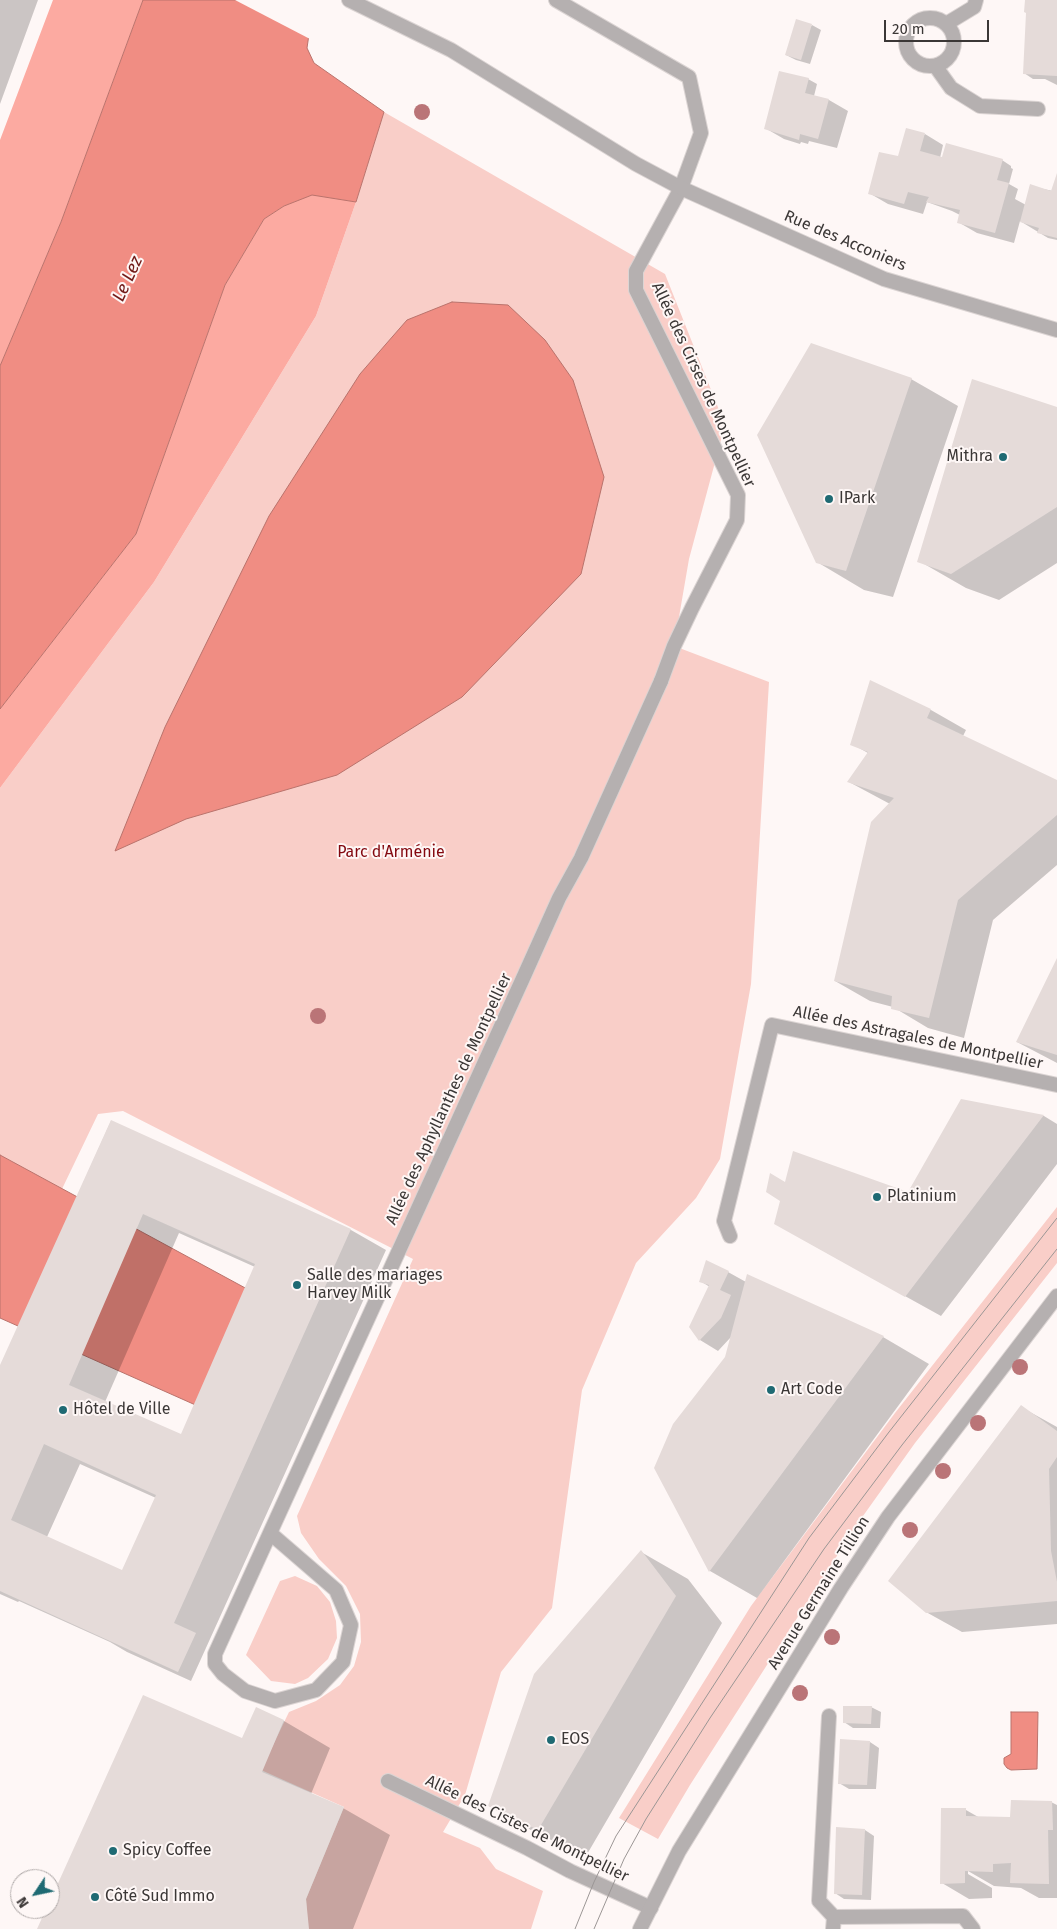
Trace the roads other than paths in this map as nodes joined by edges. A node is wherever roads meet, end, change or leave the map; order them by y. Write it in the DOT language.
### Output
graph roads {
  1 [pos="349,0"];
  2 [pos="556,0"];
  3 [pos="976,0"];
  4 [pos="946,24"];
  5 [pos="936,67"];
  6 [pos="1038,109"];
  7 [pos="681,188"];
  8 [pos="1057,330"];
  9 [pos="661,681"];
  10 [pos="1057,1085"];
  11 [pos="730,1236"];
  12 [pos="1057,1296"];
  13 [pos="270,1533"];
  14 [pos="829,1716"];
  15 [pos="388,1781"];
  16 [pos="651,1908"];
  17 [pos="833,1923"];
  18 [pos="640,1929"];
  19 [pos="973,1929"];
  1 -- 7 [label="street, Rue des Acconiers"];
  2 -- 7 [label="street"];
  3 -- 4 [label="street"];
  4 -- 5 [label="street"];
  4 -- 5 [label="street"];
  5 -- 6 [label="street"];
  7 -- 8 [label="street, Rue des Acconiers"];
  7 -- 9 [label="street, Allée des Cirses de Montpellier"];
  9 -- 13 [label="street, Allée des Aphyllanthes de Montpellier"];
  10 -- 11 [label="street, Allée des Astragales de Montpellier"];
  12 -- 16 [label="street, Avenue Germaine Tillion"];
  13 -- 13 [label="street, Allée des Aphyllanthes de Montpellier"];
  14 -- 17 [label="street"];
  15 -- 16 [label="street, Allée des Cistes de Montpellier"];
  16 -- 18 [label="street, Avenue Germaine Tillion"];
  17 -- 19 [label="street"];
}
